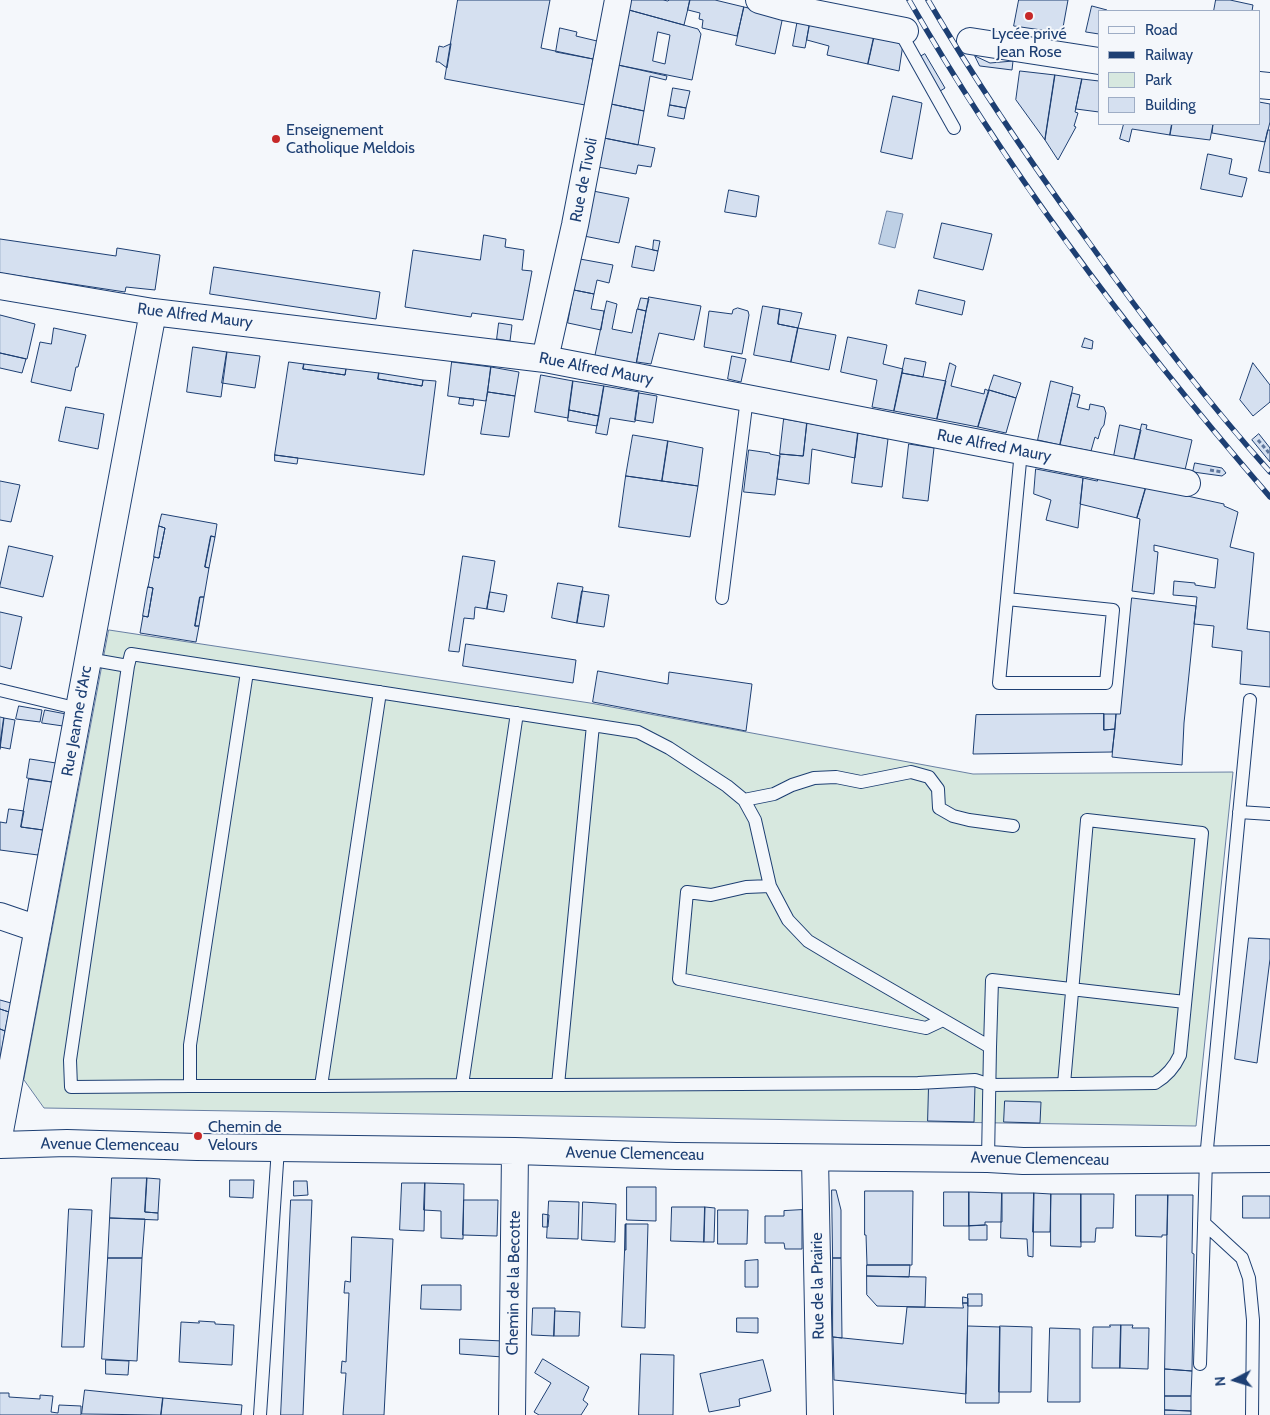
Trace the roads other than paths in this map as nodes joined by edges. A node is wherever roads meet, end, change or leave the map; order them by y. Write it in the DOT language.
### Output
graph roads {
  1 [pos="618,0"];
  2 [pos="759,0"];
  3 [pos="902,30"];
  4 [pos="970,42"];
  5 [pos="1098,61"];
  6 [pos="954,128"];
  7 [pos="0,286"];
  8 [pos="153,312"];
  9 [pos="545,359"];
  10 [pos="747,398"];
  11 [pos="1021,451"];
  12 [pos="1187,483"];
  13 [pos="722,598"];
  14 [pos="1007,599"];
  15 [pos="88,659"];
  16 [pos="128,666"];
  17 [pos="247,672"];
  18 [pos="0,690"];
  19 [pos="380,692"];
  20 [pos="1250,700"];
  21 [pos="79,709"];
  22 [pos="517,713"];
  23 [pos="593,725"];
  24 [pos="744,800"];
  25 [pos="1239,812"];
  26 [pos="1270,814"];
  27 [pos="1013,826"];
  28 [pos="770,886"];
  29 [pos="0,916"];
  30 [pos="38,928"];
  31 [pos="1072,989"];
  32 [pos="1185,1002"];
  33 [pos="943,1020"];
  34 [pos="990,1048"];
  35 [pos="1064,1084"];
  36 [pos="462,1085"];
  37 [pos="558,1085"];
  38 [pos="990,1085"];
  39 [pos="190,1086"];
  40 [pos="321,1086"];
  41 [pos="0,1131"];
  42 [pos="0,1145"];
  43 [pos="278,1148"];
  44 [pos="515,1151"];
  45 [pos="815,1158"];
  46 [pos="988,1159"];
  47 [pos="1206,1159"];
  48 [pos="1270,1159"];
  49 [pos="1204,1223"];
  50 [pos="1200,1364"];
  51 [pos="260,1415"];
  52 [pos="512,1415"];
  53 [pos="820,1415"];
  54 [pos="1252,1415"];
  1 -- 9 [label="street, Rue de Tivoli"];
  2 -- 3 [label="street"];
  3 -- 6 [label="lane"];
  4 -- 5 [label="street"];
  7 -- 8 [label="street, Rue Alfred Maury"];
  8 -- 9 [label="street, Rue Alfred Maury"];
  8 -- 15 [label="street, Rue Jeanne d'Arc"];
  9 -- 10 [label="street, Rue Alfred Maury"];
  10 -- 11 [label="street, Rue Alfred Maury"];
  10 -- 13 [label="lane"];
  11 -- 12 [label="street, Rue Alfred Maury"];
  11 -- 14 [label="lane"];
  14 -- 14 [label="lane"];
  15 -- 16 [label="lane"];
  15 -- 21 [label="street, Rue Jeanne d'Arc"];
  16 -- 17 [label="lane"];
  16 -- 39 [label="lane"];
  17 -- 19 [label="lane"];
  17 -- 39 [label="lane"];
  18 -- 21 [label="lane"];
  19 -- 22 [label="lane"];
  19 -- 40 [label="lane"];
  20 -- 25 [label="lane"];
  21 -- 30 [label="street, Rue Jeanne d'Arc"];
  22 -- 23 [label="lane"];
  22 -- 36 [label="lane"];
  23 -- 24 [label="lane"];
  23 -- 37 [label="lane"];
  24 -- 27 [label="lane"];
  24 -- 28 [label="lane"];
  25 -- 26 [label="lane"];
  25 -- 47 [label="lane"];
  28 -- 33 [label="lane"];
  28 -- 33 [label="lane"];
  29 -- 30 [label="street"];
  30 -- 41 [label="street, Rue Jeanne d'Arc"];
  31 -- 32 [label="lane"];
  31 -- 32 [label="lane"];
  31 -- 34 [label="lane"];
  31 -- 35 [label="lane"];
  32 -- 35 [label="lane"];
  33 -- 34 [label="lane"];
  34 -- 38 [label="lane"];
  35 -- 38 [label="lane"];
  36 -- 37 [label="lane"];
  36 -- 40 [label="lane"];
  37 -- 38 [label="lane"];
  38 -- 46 [label="lane"];
  39 -- 40 [label="lane"];
  42 -- 43 [label="street, Avenue Clemenceau"];
  43 -- 44 [label="street, Avenue Clemenceau"];
  43 -- 51 [label="lane"];
  44 -- 45 [label="street, Avenue Clemenceau"];
  44 -- 52 [label="street, Chemin de la Becotte"];
  45 -- 46 [label="street, Avenue Clemenceau"];
  45 -- 53 [label="street, Rue de la Prairie"];
  46 -- 47 [label="street, Avenue Clemenceau"];
  47 -- 48 [label="street, Avenue Clemenceau"];
  47 -- 49 [label="lane"];
  49 -- 50 [label="lane"];
  49 -- 54 [label="lane"];
}
